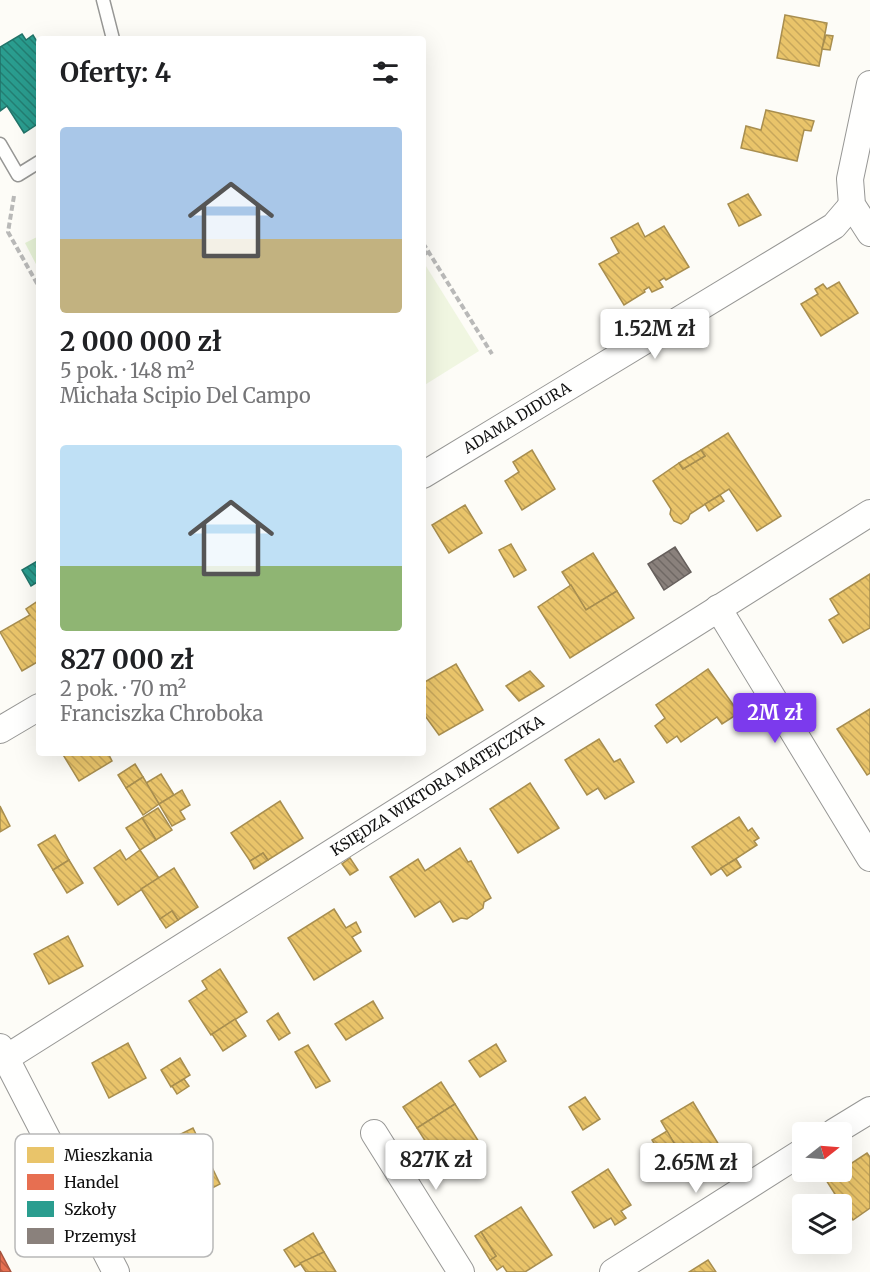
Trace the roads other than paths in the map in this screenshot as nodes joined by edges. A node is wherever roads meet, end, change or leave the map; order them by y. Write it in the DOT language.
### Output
graph roads {
  1 [pos="103,0"];
  2 [pos="112,36"];
  3 [pos="870,84"];
  4 [pos="0,144"];
  5 [pos="36,164"];
  6 [pos="852,205"];
  7 [pos="870,233"];
  8 [pos="426,473"];
  9 [pos="870,513"];
  10 [pos="718,608"];
  11 [pos="36,709"];
  12 [pos="0,730"];
  13 [pos="870,858"];
  14 [pos="4,1062"];
  15 [pos="870,1110"];
  16 [pos="850,1122"];
  17 [pos="374,1133"];
  18 [pos="42,1134"];
  19 [pos="792,1158"];
  20 [pos="108,1257"];
  21 [pos="116,1272"];
  22 [pos="461,1272"];
  23 [pos="613,1272"];
  1 -- 2 [label="lane"];
  3 -- 6 [label="street"];
  4 -- 5 [label="lane"];
  6 -- 7 [label="street"];
  6 -- 8 [label="street, ADAMA DIDURA"];
  9 -- 10 [label="street, KSIĘDZA WIKTORA MATEJCZYKA"];
  10 -- 13 [label="street"];
  10 -- 14 [label="street, KSIĘDZA WIKTORA MATEJCZYKA"];
  11 -- 12 [label="street"];
  14 -- 18 [label="street"];
  15 -- 16 [label="street"];
  17 -- 22 [label="street"];
  19 -- 23 [label="street"];
  20 -- 21 [label="street"];
}
